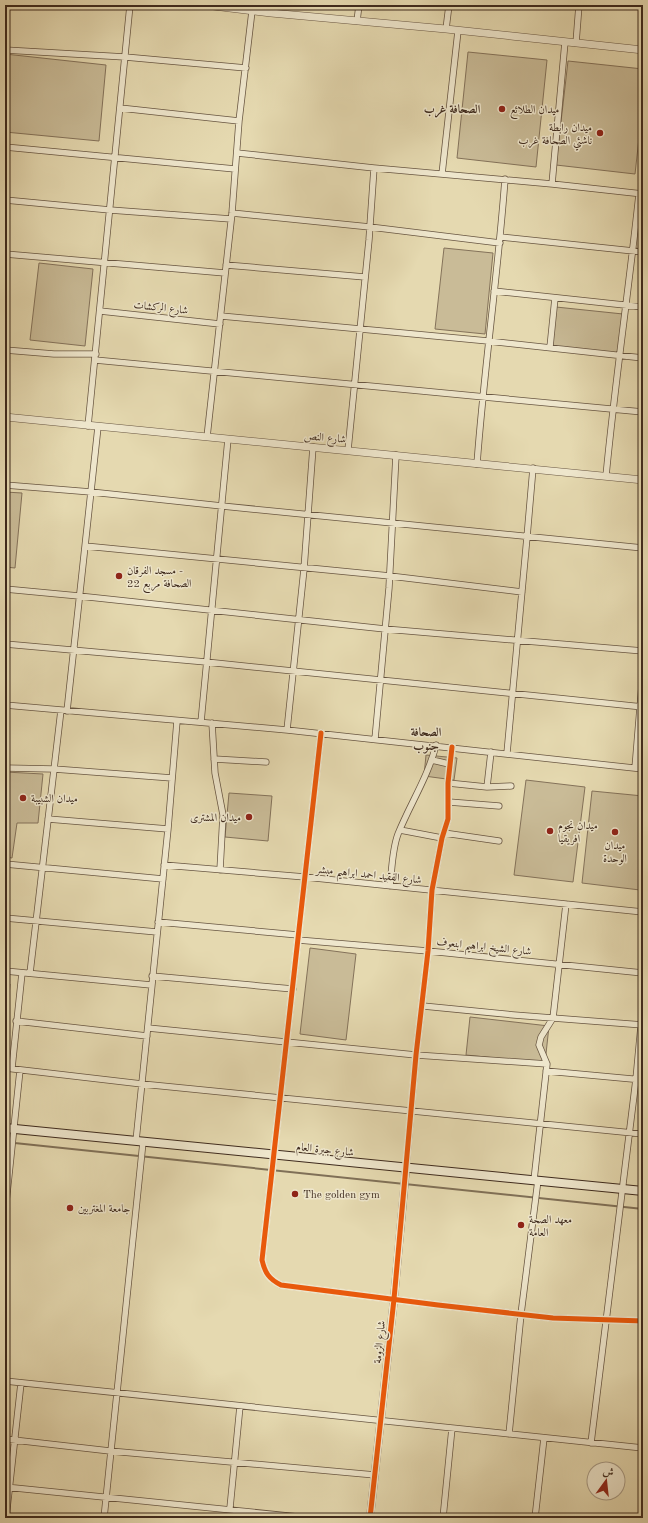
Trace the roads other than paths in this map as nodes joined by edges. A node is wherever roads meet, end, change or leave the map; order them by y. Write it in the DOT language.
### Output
graph roads {
  1 [pos="130,5"];
  2 [pos="205,5"];
  3 [pos="272,5"];
  4 [pos="359,5"];
  5 [pos="449,5"];
  6 [pos="579,5"];
  7 [pos="252,11"];
  8 [pos="271,13"];
  9 [pos="357,21"];
  10 [pos="446,29"];
  11 [pos="458,31"];
  12 [pos="565,42"];
  13 [pos="576,43"];
  14 [pos="5,50"];
  15 [pos="643,50"];
  16 [pos="125,57"];
  17 [pos="246,68"];
  18 [pos="120,108"];
  19 [pos="239,121"];
  20 [pos="5,147"];
  21 [pos="237,154"];
  22 [pos="115,158"];
  23 [pos="374,168"];
  24 [pos="235,169"];
  25 [pos="442,174"];
  26 [pos="505,179"];
  27 [pos="552,184"];
  28 [pos="641,194"];
  29 [pos="5,200"];
  30 [pos="110,210"];
  31 [pos="232,213"];
  32 [pos="231,219"];
  33 [pos="370,227"];
  34 [pos="500,240"];
  35 [pos="633,251"];
  36 [pos="643,252"];
  37 [pos="5,254"];
  38 [pos="105,262"];
  39 [pos="226,265"];
  40 [pos="225,273"];
  41 [pos="365,277"];
  42 [pos="494,291"];
  43 [pos="555,298"];
  44 [pos="626,306"];
  45 [pos="643,307"];
  46 [pos="100,311"];
  47 [pos="221,316"];
  48 [pos="220,324"];
  49 [pos="359,328"];
  50 [pos="488,341"];
  51 [pos="550,347"];
  52 [pos="5,350"];
  53 [pos="619,355"];
  54 [pos="95,357"];
  55 [pos="643,358"];
  56 [pos="215,371"];
  57 [pos="353,384"];
  58 [pos="482,396"];
  59 [pos="612,408"];
  60 [pos="643,412"];
  61 [pos="5,417"];
  62 [pos="88,426"];
  63 [pos="98,427"];
  64 [pos="207,437"];
  65 [pos="228,439"];
  66 [pos="313,447"];
  67 [pos="348,450"];
  68 [pos="396,455"];
  69 [pos="477,464"];
  70 [pos="533,468"];
  71 [pos="606,476"];
  72 [pos="643,480"];
  73 [pos="5,485"];
  74 [pos="91,492"];
  75 [pos="222,506"];
  76 [pos="308,515"];
  77 [pos="392,522"];
  78 [pos="528,537"];
  79 [pos="86,546"];
  80 [pos="643,548"];
  81 [pos="216,560"];
  82 [pos="304,569"];
  83 [pos="390,576"];
  84 [pos="5,589"];
  85 [pos="522,592"];
  86 [pos="79,596"];
  87 [pos="212,610"];
  88 [pos="298,619"];
  89 [pos="385,628"];
  90 [pos="518,640"];
  91 [pos="5,644"];
  92 [pos="73,650"];
  93 [pos="643,651"];
  94 [pos="206,662"];
  95 [pos="293,671"];
  96 [pos="643,671"];
  97 [pos="381,681"];
  98 [pos="512,694"];
  99 [pos="5,705"];
  100 [pos="642,707"];
  101 [pos="61,710"];
  102 [pos="67,711"];
  103 [pos="177,721"];
  104 [pos="201,722"];
  105 [pos="212,723"];
  106 [pos="287,730"];
  107 [pos="321,733"];
  108 [pos="375,739"];
  109 [pos="436,745"];
  110 [pos="452,748"];
  111 [pos="491,752"];
  112 [pos="507,753"];
  113 [pos="214,759"];
  114 [pos="432,760"];
  115 [pos="266,762"];
  116 [pos="449,764"];
  117 [pos="5,768"];
  118 [pos="635,768"];
  119 [pos="54,769"];
  120 [pos="643,769"];
  121 [pos="172,778"];
  122 [pos="448,783"];
  123 [pos="511,786"];
  124 [pos="487,787"];
  125 [pos="449,802"];
  126 [pos="499,806"];
  127 [pos="48,819"];
  128 [pos="168,829"];
  129 [pos="400,830"];
  130 [pos="443,836"];
  131 [pos="499,841"];
  132 [pos="5,864"];
  133 [pos="164,865"];
  134 [pos="42,868"];
  135 [pos="220,870"];
  136 [pos="305,877"];
  137 [pos="163,879"];
  138 [pos="390,886"];
  139 [pos="432,890"];
  140 [pos="566,904"];
  141 [pos="643,912"];
  142 [pos="5,918"];
  143 [pos="36,921"];
  144 [pos="158,922"];
  145 [pos="157,932"];
  146 [pos="298,938"];
  147 [pos="428,951"];
  148 [pos="559,964"];
  149 [pos="5,971"];
  150 [pos="22,973"];
  151 [pos="30,973"];
  152 [pos="643,973"];
  153 [pos="152,976"];
  154 [pos="151,985"];
  155 [pos="293,989"];
  156 [pos="643,1004"];
  157 [pos="423,1006"];
  158 [pos="553,1018"];
  159 [pos="16,1021"];
  160 [pos="642,1025"];
  161 [pos="148,1028"];
  162 [pos="147,1036"];
  163 [pos="287,1041"];
  164 [pos="416,1055"];
  165 [pos="547,1064"];
  166 [pos="5,1068"];
  167 [pos="12,1068"];
  168 [pos="20,1070"];
  169 [pos="546,1071"];
  170 [pos="636,1079"];
  171 [pos="643,1080"];
  172 [pos="142,1084"];
  173 [pos="281,1098"];
  174 [pos="412,1110"];
  175 [pos="540,1123"];
  176 [pos="5,1128"];
  177 [pos="14,1129"];
  178 [pos="629,1132"];
  179 [pos="643,1134"];
  180 [pos="139,1141"];
  181 [pos="275,1155"];
  182 [pos="406,1168"];
  183 [pos="536,1180"];
  184 [pos="621,1189"];
  185 [pos="643,1191"];
  186 [pos="5,1212"];
  187 [pos="394,1299"];
  188 [pos="521,1314"];
  189 [pos="606,1319"];
  190 [pos="643,1321"];
  191 [pos="5,1381"];
  192 [pos="21,1383"];
  193 [pos="116,1393"];
  194 [pos="240,1406"];
  195 [pos="380,1421"];
  196 [pos="452,1428"];
  197 [pos="509,1434"];
  198 [pos="544,1438"];
  199 [pos="5,1439"];
  200 [pos="15,1440"];
  201 [pos="591,1443"];
  202 [pos="643,1448"];
  203 [pos="110,1451"];
  204 [pos="234,1463"];
  205 [pos="375,1476"];
  206 [pos="7,1488"];
  207 [pos="106,1497"];
  208 [pos="229,1511"];
  209 [pos="6,1518"];
  210 [pos="104,1518"];
  211 [pos="228,1518"];
  212 [pos="309,1518"];
  213 [pos="370,1518"];
  214 [pos="443,1518"];
  215 [pos="535,1518"];
  1 -- 16 [label="street"];
  2 -- 7 [label="street"];
  3 -- 8 [label="street"];
  4 -- 9 [label="street"];
  5 -- 10 [label="street"];
  6 -- 13 [label="street"];
  7 -- 8 [label="street"];
  7 -- 17 [label="street"];
  8 -- 9 [label="street"];
  9 -- 10 [label="street"];
  10 -- 11 [label="street"];
  11 -- 12 [label="street"];
  11 -- 25 [label="street"];
  12 -- 13 [label="street"];
  12 -- 27 [label="street"];
  13 -- 15 [label="street"];
  14 -- 16 [label="street"];
  16 -- 17 [label="street"];
  16 -- 18 [label="street"];
  17 -- 19 [label="street"];
  18 -- 19 [label="street"];
  18 -- 22 [label="street"];
  19 -- 21 [label="street"];
  20 -- 22 [label="street"];
  21 -- 23 [label="street"];
  21 -- 24 [label="street"];
  22 -- 24 [label="street"];
  22 -- 30 [label="street"];
  23 -- 25 [label="street"];
  23 -- 33 [label="street"];
  24 -- 31 [label="street"];
  25 -- 26 [label="street"];
  26 -- 27 [label="street"];
  26 -- 34 [label="street"];
  27 -- 28 [label="street"];
  28 -- 35 [label="street"];
  29 -- 30 [label="street"];
  30 -- 32 [label="street"];
  30 -- 38 [label="street"];
  31 -- 32 [label="street"];
  31 -- 33 [label="street"];
  32 -- 39 [label="street"];
  33 -- 34 [label="street"];
  33 -- 41 [label="street"];
  34 -- 35 [label="street"];
  34 -- 42 [label="street"];
  35 -- 36 [label="street"];
  35 -- 44 [label="street"];
  37 -- 38 [label="street"];
  38 -- 40 [label="street"];
  38 -- 46 [label="street"];
  39 -- 40 [label="street"];
  39 -- 41 [label="street"];
  40 -- 47 [label="street"];
  41 -- 49 [label="street"];
  42 -- 43 [label="street"];
  42 -- 50 [label="street"];
  43 -- 44 [label="street"];
  43 -- 51 [label="street"];
  44 -- 45 [label="street"];
  44 -- 53 [label="street"];
  46 -- 48 [label="street, شارع الركشات"];
  46 -- 54 [label="street"];
  47 -- 48 [label="street"];
  47 -- 49 [label="street"];
  48 -- 56 [label="street"];
  49 -- 50 [label="street"];
  49 -- 57 [label="street"];
  50 -- 51 [label="street"];
  50 -- 58 [label="street"];
  51 -- 53 [label="street"];
  52 -- 54 [label="street"];
  53 -- 55 [label="street"];
  53 -- 59 [label="street"];
  54 -- 56 [label="street"];
  54 -- 62 [label="street"];
  56 -- 57 [label="street"];
  56 -- 64 [label="street"];
  57 -- 58 [label="street"];
  57 -- 67 [label="street"];
  58 -- 59 [label="street"];
  58 -- 69 [label="street"];
  59 -- 60 [label="street"];
  59 -- 71 [label="street"];
  61 -- 62 [label="street, شارع النص"];
  62 -- 63 [label="street, شارع النص"];
  63 -- 64 [label="street, شارع النص"];
  63 -- 74 [label="street"];
  64 -- 65 [label="street, شارع النص"];
  65 -- 66 [label="street, شارع النص"];
  65 -- 75 [label="street"];
  66 -- 67 [label="street, شارع النص"];
  66 -- 76 [label="street"];
  67 -- 68 [label="street, شارع النص"];
  68 -- 69 [label="street, شارع النص"];
  68 -- 77 [label="street"];
  69 -- 70 [label="street, شارع النص"];
  70 -- 71 [label="street, شارع النص"];
  70 -- 78 [label="street"];
  71 -- 72 [label="street, شارع النص"];
  73 -- 74 [label="street"];
  74 -- 75 [label="street"];
  74 -- 79 [label="street"];
  75 -- 76 [label="street"];
  75 -- 81 [label="street"];
  76 -- 77 [label="street"];
  76 -- 82 [label="street"];
  77 -- 78 [label="street"];
  77 -- 83 [label="street"];
  78 -- 80 [label="street"];
  78 -- 85 [label="street"];
  79 -- 81 [label="street"];
  79 -- 86 [label="street"];
  81 -- 82 [label="street"];
  81 -- 87 [label="street"];
  82 -- 83 [label="street"];
  82 -- 88 [label="street"];
  83 -- 85 [label="street"];
  83 -- 89 [label="street"];
  84 -- 86 [label="street"];
  85 -- 90 [label="street"];
  86 -- 87 [label="street"];
  86 -- 92 [label="street"];
  87 -- 88 [label="street"];
  87 -- 94 [label="street"];
  88 -- 89 [label="street"];
  88 -- 95 [label="street"];
  89 -- 90 [label="street"];
  89 -- 97 [label="street"];
  90 -- 93 [label="street"];
  90 -- 98 [label="street"];
  91 -- 92 [label="street"];
  92 -- 94 [label="street"];
  92 -- 102 [label="street"];
  94 -- 95 [label="street"];
  94 -- 104 [label="street"];
  95 -- 97 [label="street"];
  95 -- 106 [label="street"];
  96 -- 100 [label="street"];
  97 -- 98 [label="street"];
  97 -- 108 [label="street"];
  98 -- 100 [label="street"];
  98 -- 112 [label="street"];
  99 -- 101 [label="street"];
  100 -- 118 [label="street"];
  101 -- 102 [label="street"];
  101 -- 119 [label="street"];
  102 -- 103 [label="street"];
  103 -- 104 [label="street"];
  103 -- 121 [label="street"];
  104 -- 105 [label="street"];
  105 -- 106 [label="street"];
  105 -- 113 [label="street"];
  106 -- 107 [label="street"];
  107 -- 108 [label="street"];
  107 -- 136 [label="street"];
  108 -- 109 [label="street"];
  109 -- 110 [label="street"];
  109 -- 114 [label="street"];
  110 -- 111 [label="street"];
  110 -- 116 [label="street"];
  111 -- 112 [label="street"];
  111 -- 124 [label="street"];
  112 -- 118 [label="street"];
  113 -- 115 [label="street"];
  113 -- 135 [label="street"];
  114 -- 116 [label="street"];
  114 -- 129 [label="street"];
  116 -- 122 [label="street"];
  117 -- 119 [label="street"];
  118 -- 120 [label="street"];
  119 -- 121 [label="street"];
  119 -- 127 [label="street"];
  121 -- 128 [label="street"];
  122 -- 124 [label="street"];
  122 -- 125 [label="street"];
  123 -- 124 [label="street"];
  125 -- 126 [label="street"];
  125 -- 130 [label="street"];
  127 -- 128 [label="street"];
  127 -- 134 [label="street"];
  128 -- 133 [label="street"];
  129 -- 130 [label="street"];
  129 -- 138 [label="street"];
  130 -- 131 [label="street"];
  130 -- 139 [label="street"];
  132 -- 134 [label="street"];
  133 -- 135 [label="street, شارع الفقيد احمد ابراهيم مبشر"];
  133 -- 137 [label="street"];
  134 -- 137 [label="street"];
  134 -- 143 [label="street"];
  135 -- 136 [label="street, شارع الفقيد احمد ابراهيم مبشر"];
  136 -- 138 [label="street, شارع الفقيد احمد ابراهيم مبشر"];
  136 -- 146 [label="street"];
  137 -- 144 [label="street"];
  138 -- 139 [label="street, شارع الفقيد احمد ابراهيم مبشر"];
  139 -- 140 [label="street, شارع الفقيد احمد ابراهيم مبشر"];
  139 -- 147 [label="street"];
  140 -- 141 [label="street, شارع الفقيد احمد ابراهيم مبشر"];
  140 -- 148 [label="street"];
  142 -- 143 [label="street"];
  143 -- 145 [label="street"];
  143 -- 151 [label="street"];
  144 -- 145 [label="street"];
  144 -- 146 [label="street, شارع الشيخ ابراهيم ابنعوف"];
  145 -- 153 [label="street"];
  146 -- 147 [label="street, شارع الشيخ ابراهيم ابنعوف"];
  146 -- 155 [label="street"];
  147 -- 148 [label="street, شارع الشيخ ابراهيم ابنعوف"];
  147 -- 157 [label="street"];
  148 -- 152 [label="street, شارع الشيخ ابراهيم ابنعوف"];
  148 -- 158 [label="street"];
  149 -- 150 [label="street"];
  150 -- 151 [label="street"];
  150 -- 159 [label="street"];
  151 -- 154 [label="street"];
  153 -- 154 [label="street"];
  153 -- 155 [label="street"];
  154 -- 161 [label="street"];
  155 -- 163 [label="street"];
  156 -- 160 [label="street"];
  157 -- 158 [label="street"];
  157 -- 164 [label="street"];
  158 -- 160 [label="street"];
  158 -- 165 [label="street"];
  159 -- 162 [label="street"];
  159 -- 167 [label="street"];
  160 -- 170 [label="street"];
  161 -- 162 [label="street"];
  161 -- 163 [label="street"];
  162 -- 172 [label="street"];
  163 -- 164 [label="street"];
  163 -- 173 [label="street"];
  164 -- 165 [label="street"];
  164 -- 174 [label="street"];
  165 -- 169 [label="street"];
  166 -- 167 [label="street"];
  167 -- 168 [label="street"];
  168 -- 172 [label="street"];
  168 -- 177 [label="street"];
  169 -- 170 [label="street"];
  169 -- 175 [label="street"];
  170 -- 171 [label="street"];
  170 -- 178 [label="street"];
  172 -- 173 [label="street"];
  172 -- 180 [label="street"];
  173 -- 174 [label="street"];
  173 -- 181 [label="street"];
  174 -- 175 [label="street"];
  174 -- 182 [label="street"];
  175 -- 178 [label="street"];
  175 -- 183 [label="street"];
  176 -- 177 [label="main road, شارع جبرة العام"];
  177 -- 180 [label="main road, شارع جبرة العام"];
  177 -- 186 [label="street"];
  178 -- 179 [label="street"];
  178 -- 184 [label="street"];
  180 -- 181 [label="main road, شارع جبرة العام"];
  180 -- 193 [label="street"];
  181 -- 182 [label="main road, شارع جبرة العام"];
  181 -- 187 [label="street"];
  182 -- 183 [label="main road, شارع جبرة العام"];
  182 -- 187 [label="street, شارع الزومة"];
  183 -- 184 [label="main road, شارع جبرة العام"];
  183 -- 188 [label="street"];
  184 -- 185 [label="main road, شارع جبرة العام"];
  184 -- 189 [label="street"];
  187 -- 188 [label="street"];
  187 -- 195 [label="street, شارع الزومة"];
  188 -- 189 [label="street"];
  188 -- 197 [label="street"];
  189 -- 190 [label="street"];
  189 -- 201 [label="street"];
  191 -- 192 [label="street"];
  192 -- 193 [label="street"];
  192 -- 200 [label="street"];
  193 -- 194 [label="street"];
  193 -- 203 [label="street"];
  194 -- 195 [label="street"];
  194 -- 204 [label="street"];
  195 -- 196 [label="street"];
  195 -- 205 [label="street, شارع الزومة"];
  196 -- 197 [label="street"];
  196 -- 214 [label="street"];
  197 -- 198 [label="street"];
  198 -- 201 [label="street"];
  198 -- 215 [label="street"];
  199 -- 200 [label="street"];
  200 -- 203 [label="street"];
  200 -- 206 [label="street"];
  201 -- 202 [label="street"];
  203 -- 204 [label="street"];
  203 -- 207 [label="street"];
  204 -- 205 [label="street"];
  204 -- 208 [label="street"];
  205 -- 213 [label="street, شارع الزومة"];
  206 -- 207 [label="street"];
  206 -- 209 [label="street"];
  207 -- 208 [label="street"];
  207 -- 210 [label="street"];
  208 -- 211 [label="street"];
  208 -- 212 [label="street"];
}
